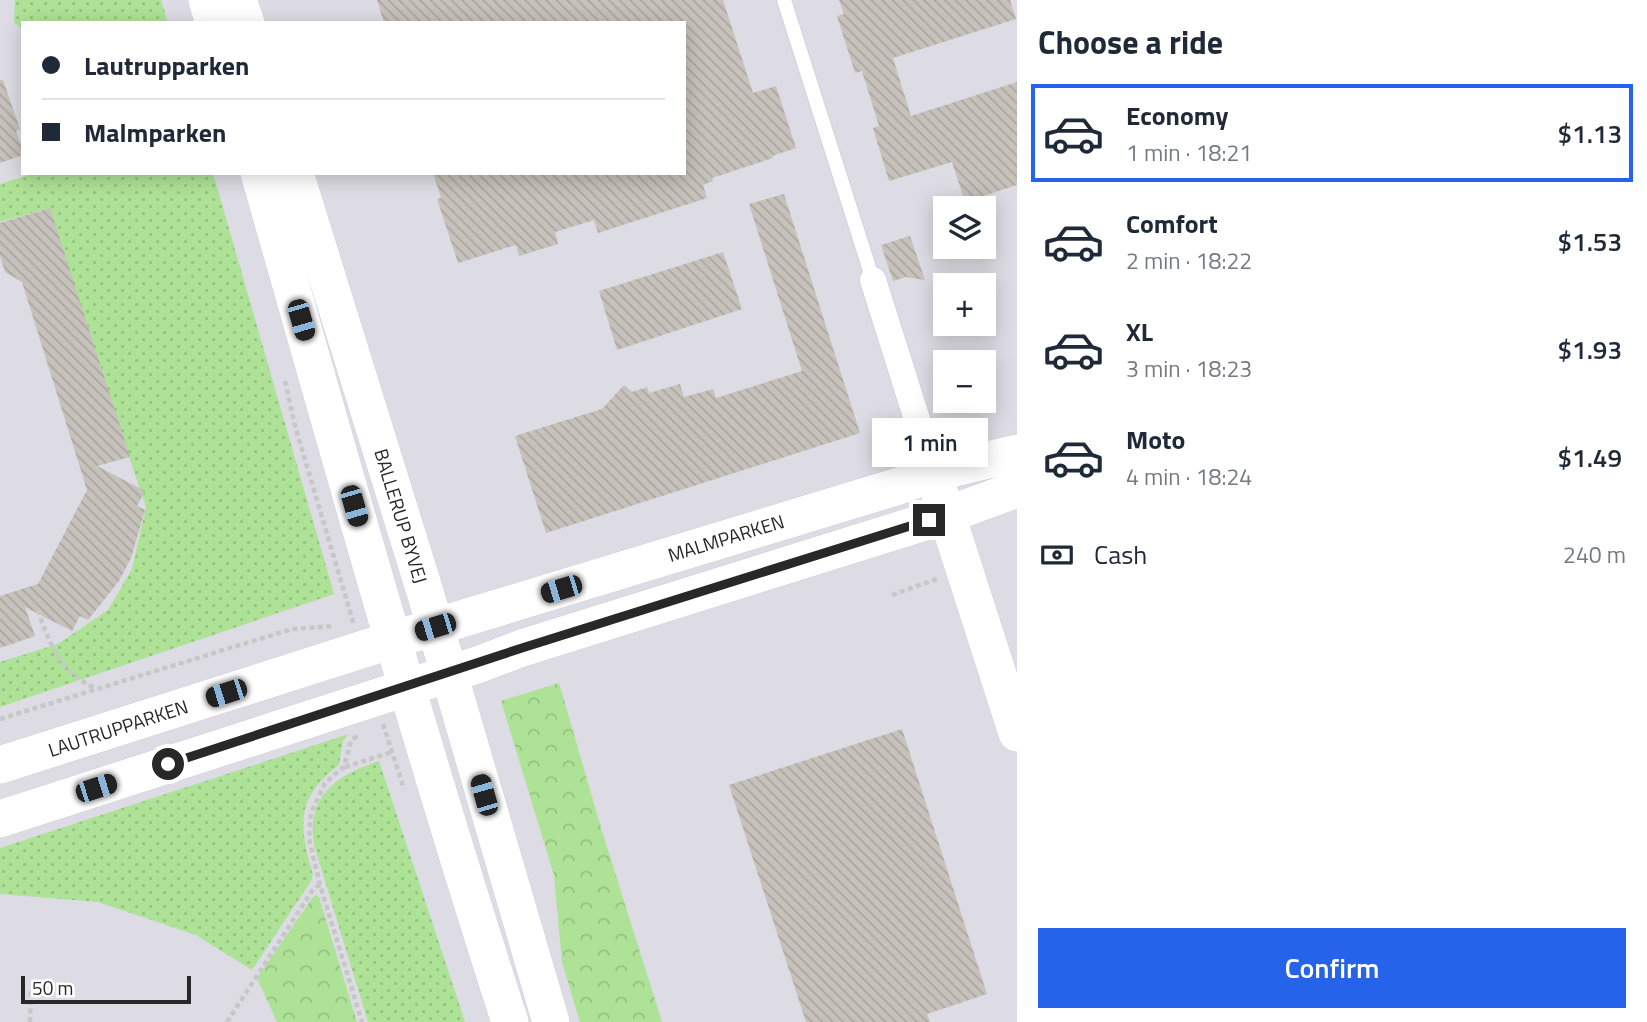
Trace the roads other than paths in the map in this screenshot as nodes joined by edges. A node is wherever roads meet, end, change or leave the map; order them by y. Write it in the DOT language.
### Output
graph roads {
  1 [pos="207,0"];
  2 [pos="239,0"];
  3 [pos="784,0"];
  4 [pos="213,21"];
  5 [pos="245,21"];
  6 [pos="260,175"];
  7 [pos="296,175"];
  8 [pos="873,280"];
  9 [pos="1017,453"];
  10 [pos="934,473"];
  11 [pos="1017,489"];
  12 [pos="947,515"];
  13 [pos="435,627"];
  14 [pos="392,640"];
  15 [pos="447,674"];
  16 [pos="405,687"];
  17 [pos="1017,733"];
  18 [pos="0,765"];
  19 [pos="0,819"];
  20 [pos="510,1022"];
  21 [pos="551,1022"];
  1 -- 4 [label="street"];
  2 -- 5 [label="street"];
  3 -- 8 [label="lane"];
  6 -- 14 [label="street"];
  7 -- 13 [label="street, BALLERUP BYVEJ"];
  8 -- 10 [label="street"];
  9 -- 10 [label="street, MALMPARKEN"];
  10 -- 12 [label="street"];
  10 -- 13 [label="street, MALMPARKEN"];
  11 -- 12 [label="street"];
  12 -- 15 [label="street"];
  12 -- 17 [label="street"];
  13 -- 14 [label="street, LAUTRUPPARKEN"];
  13 -- 15 [label="street, BALLERUP BYVEJ"];
  14 -- 16 [label="street"];
  14 -- 18 [label="street, LAUTRUPPARKEN"];
  15 -- 16 [label="street"];
  15 -- 21 [label="street, BALLERUP BYVEJ"];
  16 -- 19 [label="street"];
  16 -- 20 [label="street"];
}
